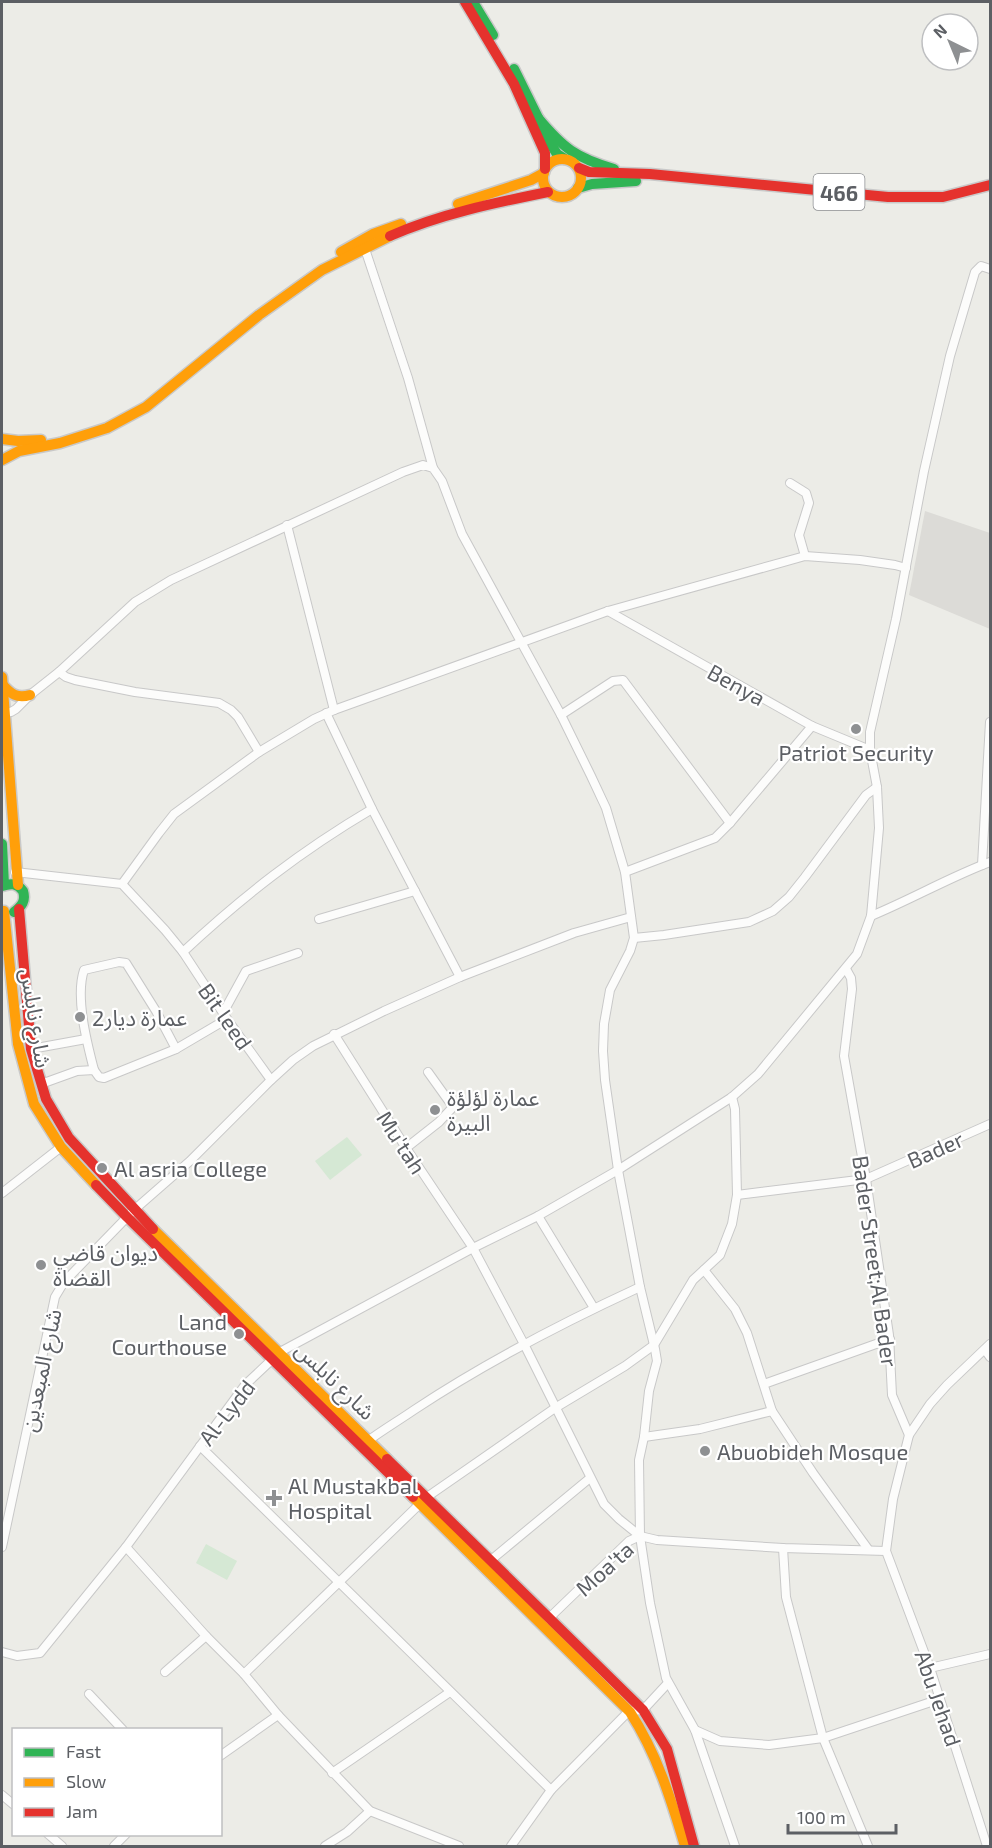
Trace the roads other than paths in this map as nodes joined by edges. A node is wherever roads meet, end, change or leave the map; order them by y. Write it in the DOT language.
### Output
graph roads {
  1 [pos="465,2"];
  2 [pos="473,2"];
  3 [pos="537,118"];
  4 [pos="565,159"];
  5 [pos="579,168"];
  6 [pos="544,171"];
  7 [pos="633,173"];
  8 [pos="686,178"];
  9 [pos="990,184"];
  10 [pos="578,188"];
  11 [pos="548,192"];
  12 [pos="363,244"];
  13 [pos="990,269"];
  14 [pos="2,441"];
  15 [pos="2,461"];
  16 [pos="433,468"];
  17 [pos="790,483"];
  18 [pos="287,525"];
  19 [pos="805,556"];
  20 [pos="906,568"];
  21 [pos="608,611"];
  22 [pos="522,643"];
  23 [pos="59,672"];
  24 [pos="2,677"];
  25 [pos="2,684"];
  26 [pos="30,695"];
  27 [pos="334,710"];
  28 [pos="2,713"];
  29 [pos="326,713"];
  30 [pos="561,715"];
  31 [pos="990,722"];
  32 [pos="812,726"];
  33 [pos="870,750"];
  34 [pos="259,752"];
  35 [pos="877,786"];
  36 [pos="372,809"];
  37 [pos="730,823"];
  38 [pos="2,844"];
  39 [pos="986,863"];
  40 [pos="15,872"];
  41 [pos="625,872"];
  42 [pos="122,884"];
  43 [pos="18,885"];
  44 [pos="3,886"];
  45 [pos="415,891"];
  46 [pos="19,909"];
  47 [pos="3,910"];
  48 [pos="871,916"];
  49 [pos="631,917"];
  50 [pos="319,919"];
  51 [pos="634,938"];
  52 [pos="183,952"];
  53 [pos="298,953"];
  54 [pos="846,969"];
  55 [pos="460,977"];
  56 [pos="225,1016"];
  57 [pos="334,1034"];
  58 [pos="86,1039"];
  59 [pos="31,1049"];
  60 [pos="176,1049"];
  61 [pos="94,1070"];
  62 [pos="428,1072"];
  63 [pos="271,1080"];
  64 [pos="41,1084"];
  65 [pos="732,1097"];
  66 [pos="990,1124"];
  67 [pos="61,1147"];
  68 [pos="406,1148"];
  69 [pos="618,1170"];
  70 [pos="866,1179"];
  71 [pos="4,1189"];
  72 [pos="737,1195"];
  73 [pos="131,1214"];
  74 [pos="537,1216"];
  75 [pos="473,1248"];
  76 [pos="704,1270"];
  77 [pos="640,1287"];
  78 [pos="594,1308"];
  79 [pos="890,1340"];
  80 [pos="524,1344"];
  81 [pos="654,1345"];
  82 [pos="988,1347"];
  83 [pos="276,1356"];
  84 [pos="990,1357"];
  85 [pos="764,1384"];
  86 [pos="555,1408"];
  87 [pos="772,1411"];
  88 [pos="909,1435"];
  89 [pos="644,1437"];
  90 [pos="365,1443"];
  91 [pos="200,1446"];
  92 [pos="590,1478"];
  93 [pos="423,1501"];
  94 [pos="640,1536"];
  95 [pos="2,1547"];
  96 [pos="126,1547"];
  97 [pos="783,1548"];
  98 [pos="868,1549"];
  99 [pos="886,1551"];
  100 [pos="491,1560"];
  101 [pos="339,1582"];
  102 [pos="546,1621"];
  103 [pos="206,1636"];
  104 [pos="2,1652"];
  105 [pos="990,1654"];
  106 [pos="930,1668"];
  107 [pos="165,1672"];
  108 [pos="244,1674"];
  109 [pos="668,1683"];
  110 [pos="450,1692"];
  111 [pos="89,1694"];
  112 [pos="940,1699"];
  113 [pos="644,1710"];
  114 [pos="629,1711"];
  115 [pos="278,1716"];
  116 [pos="121,1728"];
  117 [pos="695,1730"];
  118 [pos="823,1738"];
  119 [pos="222,1755"];
  120 [pos="332,1773"];
  121 [pos="551,1790"];
  122 [pos="370,1811"];
  123 [pos="50,1836"];
  124 [pos="62,1846"];
  125 [pos="325,1846"];
  126 [pos="459,1846"];
  127 [pos="511,1846"];
  128 [pos="685,1846"];
  129 [pos="694,1846"];
  130 [pos="735,1846"];
  131 [pos="868,1846"];
  132 [pos="987,1846"];
  1 -- 6 [label="main road"];
  2 -- 3 [label="main road"];
  3 -- 4 [label="main road"];
  3 -- 7 [label="main road"];
  4 -- 5 [label="main road, 466"];
  4 -- 6 [label="main road"];
  5 -- 7 [label="main road, 466"];
  5 -- 10 [label="main road"];
  6 -- 11 [label="main road"];
  6 -- 12 [label="main road"];
  7 -- 8 [label="main road, 466"];
  8 -- 9 [label="main road, 466"];
  8 -- 10 [label="main road, 466"];
  10 -- 11 [label="main road, 466"];
  11 -- 12 [label="main road"];
  12 -- 14 [label="main road"];
  12 -- 15 [label="main road"];
  12 -- 16 [label="street"];
  13 -- 20 [label="street, Al-Lydd"];
  14 -- 15 [label="main road"];
  16 -- 18 [label="street"];
  16 -- 22 [label="street"];
  17 -- 19 [label="street"];
  18 -- 23 [label="street"];
  18 -- 27 [label="street"];
  19 -- 20 [label="street"];
  19 -- 21 [label="street"];
  20 -- 33 [label="street, Al-Lydd"];
  21 -- 22 [label="street"];
  21 -- 32 [label="street, Benya"];
  22 -- 27 [label="street"];
  22 -- 30 [label="street"];
  23 -- 26 [label="street"];
  23 -- 34 [label="street"];
  24 -- 25 [label="main road"];
  25 -- 26 [label="main road"];
  25 -- 28 [label="main road"];
  26 -- 28 [label="street"];
  27 -- 29 [label="street"];
  28 -- 40 [label="main road"];
  29 -- 34 [label="street"];
  29 -- 36 [label="street"];
  30 -- 37 [label="street"];
  30 -- 41 [label="street"];
  31 -- 39 [label="street"];
  32 -- 33 [label="street, Benya"];
  32 -- 37 [label="street"];
  33 -- 35 [label="street, Al-Lydd"];
  34 -- 42 [label="street"];
  35 -- 48 [label="street, Al-Lydd"];
  35 -- 51 [label="street"];
  36 -- 45 [label="street"];
  36 -- 52 [label="street"];
  37 -- 41 [label="street"];
  38 -- 44 [label="main road"];
  39 -- 48 [label="street"];
  40 -- 42 [label="street"];
  40 -- 43 [label="main road"];
  41 -- 49 [label="street"];
  42 -- 52 [label="street, Bit leed"];
  43 -- 44 [label="main road"];
  43 -- 46 [label="main road, شارع نابلس"];
  45 -- 50 [label="street"];
  45 -- 55 [label="street"];
  46 -- 47 [label="main road"];
  46 -- 59 [label="main road, شارع نابلس"];
  47 -- 67 [label="main road, شارع نابلس"];
  48 -- 54 [label="street, Al-Lydd"];
  49 -- 51 [label="street"];
  49 -- 55 [label="street, شارع المبعدين"];
  51 -- 69 [label="street"];
  52 -- 56 [label="street, Bit leed"];
  53 -- 56 [label="street"];
  54 -- 65 [label="street, Al-Lydd"];
  54 -- 70 [label="street, Bader Street;Al Bader"];
  55 -- 57 [label="street, شارع المبعدين"];
  56 -- 60 [label="street"];
  56 -- 63 [label="street, Bit leed"];
  57 -- 63 [label="street, شارع المبعدين"];
  57 -- 68 [label="street, Mu'tah"];
  58 -- 59 [label="street"];
  58 -- 60 [label="street"];
  58 -- 61 [label="street"];
  59 -- 64 [label="main road, شارع نابلس"];
  60 -- 61 [label="street"];
  61 -- 64 [label="street"];
  62 -- 68 [label="street"];
  63 -- 73 [label="street, شارع المبعدين"];
  64 -- 73 [label="main road, شارع نابلس"];
  65 -- 69 [label="street, Al-Lydd"];
  65 -- 72 [label="street"];
  66 -- 70 [label="street, Bader"];
  67 -- 71 [label="street"];
  67 -- 73 [label="main road, شارع نابلس"];
  68 -- 75 [label="street, Mu'tah"];
  69 -- 74 [label="street, Al-Lydd"];
  69 -- 77 [label="street"];
  70 -- 72 [label="street, Bader"];
  70 -- 79 [label="street, Bader Street;Al Bader"];
  72 -- 76 [label="street"];
  73 -- 83 [label="main road, شارع نابلس"];
  73 -- 95 [label="street, شارع المبعدين"];
  74 -- 75 [label="street, Al-Lydd"];
  74 -- 78 [label="street"];
  75 -- 80 [label="street, Mu'tah"];
  75 -- 83 [label="street, Al-Lydd"];
  76 -- 81 [label="street"];
  76 -- 85 [label="street"];
  77 -- 78 [label="street"];
  77 -- 81 [label="street"];
  78 -- 80 [label="street"];
  79 -- 85 [label="street"];
  79 -- 88 [label="street, Bader Street;Al Bader"];
  80 -- 86 [label="street, Moa'ta"];
  80 -- 90 [label="street"];
  81 -- 86 [label="street"];
  81 -- 89 [label="street"];
  82 -- 84 [label="street"];
  82 -- 88 [label="street"];
  83 -- 90 [label="main road, شارع نابلس"];
  83 -- 91 [label="street, Al-Lydd"];
  85 -- 87 [label="street"];
  86 -- 92 [label="street, Moa'ta"];
  86 -- 93 [label="street"];
  87 -- 89 [label="street"];
  87 -- 98 [label="street"];
  88 -- 99 [label="street"];
  89 -- 94 [label="street"];
  90 -- 93 [label="main road, شارع نابلس"];
  91 -- 96 [label="street, Al-Lydd"];
  91 -- 101 [label="street"];
  92 -- 94 [label="street, Moa'ta"];
  92 -- 100 [label="street"];
  93 -- 100 [label="main road, شارع نابلس"];
  93 -- 101 [label="street"];
  93 -- 102 [label="main road, شارع نابلس"];
  94 -- 97 [label="street"];
  94 -- 102 [label="street, Moa'ta"];
  94 -- 109 [label="street"];
  96 -- 103 [label="street"];
  96 -- 104 [label="street, Al-Lydd"];
  97 -- 98 [label="street"];
  97 -- 118 [label="street"];
  98 -- 99 [label="street"];
  99 -- 106 [label="street, Abu Jehad"];
  100 -- 102 [label="main road, شارع نابلس"];
  101 -- 108 [label="street"];
  101 -- 110 [label="street"];
  102 -- 113 [label="main road, شارع نابلس"];
  102 -- 114 [label="main road, شارع نابلس"];
  103 -- 107 [label="street"];
  103 -- 108 [label="street"];
  105 -- 106 [label="street"];
  106 -- 112 [label="street, Abu Jehad"];
  108 -- 115 [label="street"];
  109 -- 113 [label="street"];
  109 -- 117 [label="street"];
  110 -- 120 [label="street"];
  110 -- 121 [label="street"];
  111 -- 116 [label="street"];
  112 -- 118 [label="street"];
  112 -- 132 [label="street, Abu Jehad"];
  113 -- 114 [label="street"];
  113 -- 129 [label="main road, شارع نابلس"];
  114 -- 121 [label="street"];
  114 -- 128 [label="main road, شارع نابلس"];
  115 -- 119 [label="street"];
  115 -- 120 [label="street"];
  117 -- 118 [label="street"];
  117 -- 130 [label="street"];
  118 -- 131 [label="street"];
  120 -- 122 [label="street"];
  121 -- 127 [label="street"];
  122 -- 125 [label="street"];
  122 -- 126 [label="street"];
  123 -- 124 [label="street"];
}
